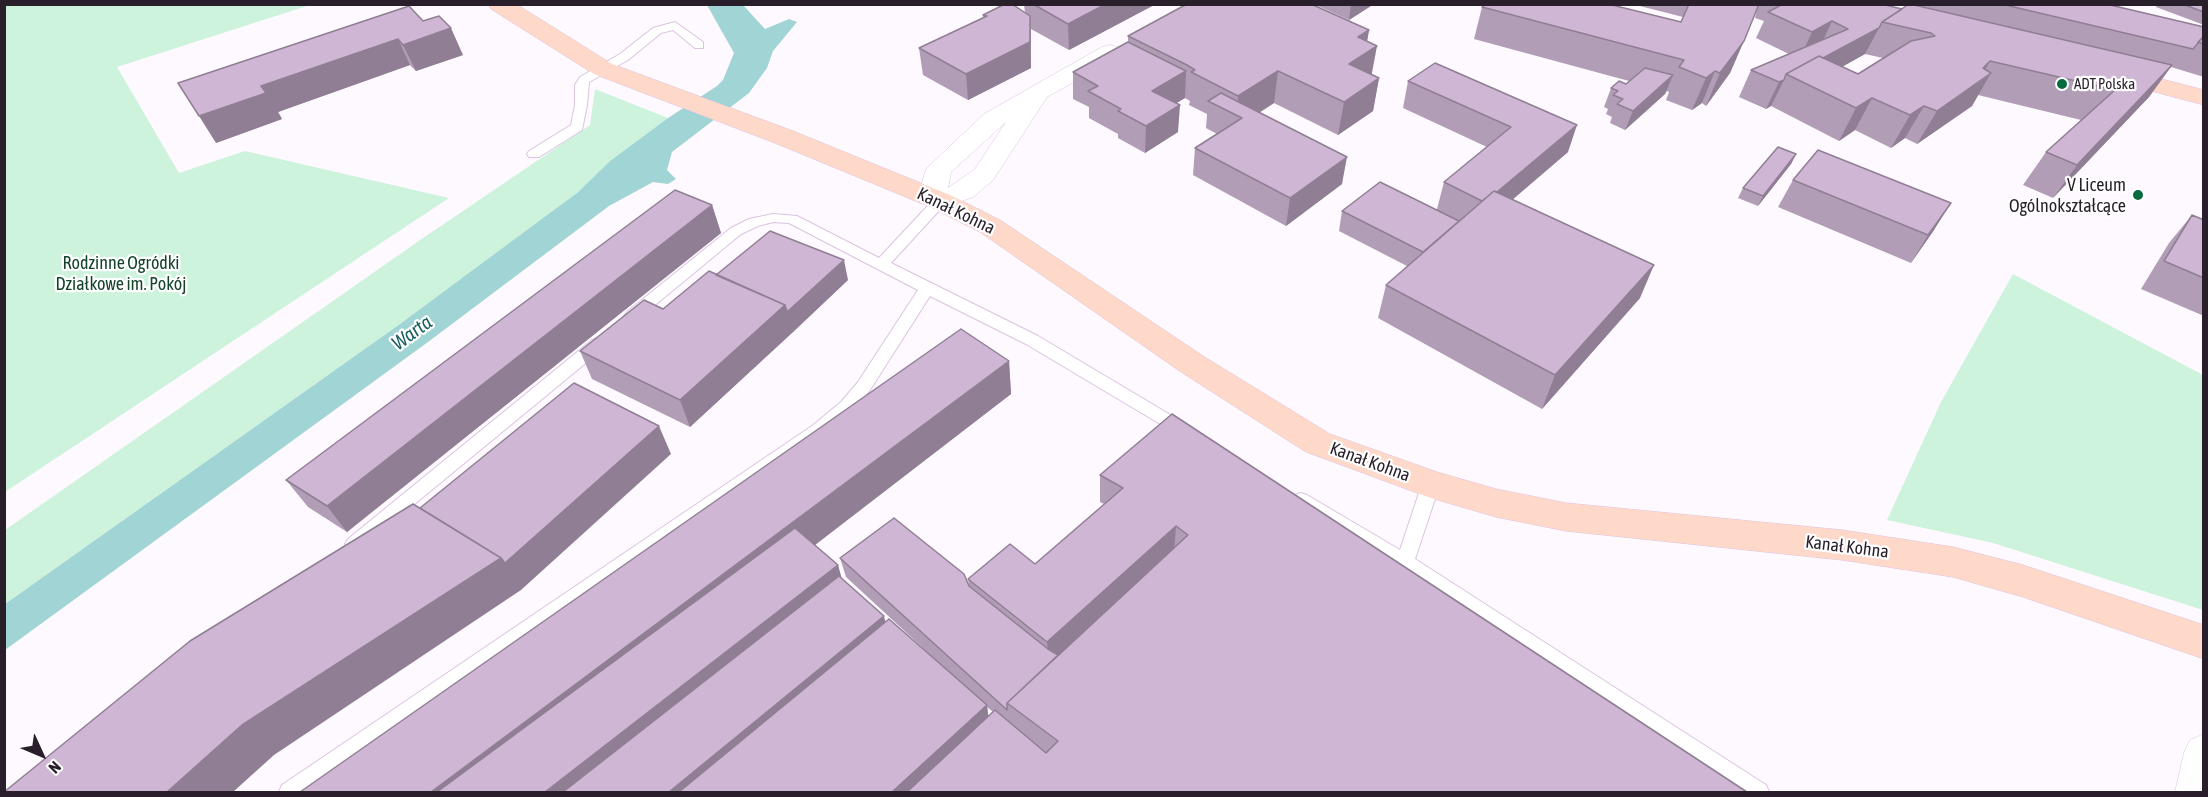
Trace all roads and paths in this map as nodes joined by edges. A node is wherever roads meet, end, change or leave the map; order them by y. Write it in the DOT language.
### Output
graph roads {
  1 [pos="499,4"];
  2 [pos="1132,40"];
  3 [pos="699,45"];
  4 [pos="2098,70"];
  5 [pos="608,71"];
  6 [pos="1038,92"];
  7 [pos="2204,98"];
  8 [pos="534,154"];
  9 [pos="940,201"];
  10 [pos="882,264"];
  11 [pos="927,288"];
  12 [pos="1203,442"];
  13 [pos="1431,484"];
  14 [pos="1284,490"];
  15 [pos="336,559"];
  16 [pos="1405,562"];
  17 [pos="2204,642"];
  18 [pos="2204,753"];
  19 [pos="290,792"];
  20 [pos="1758,792"];
  21 [pos="2195,792"];
  1 -- 5 [label="street, Kanał Kohna"];
  2 -- 6 [label="street"];
  3 -- 5 [label="lane"];
  4 -- 7 [label="street"];
  5 -- 8 [label="lane"];
  5 -- 9 [label="street, Kanał Kohna"];
  6 -- 9 [label="street"];
  6 -- 9 [label="street"];
  9 -- 10 [label="lane"];
  9 -- 13 [label="street, Kanał Kohna"];
  10 -- 11 [label="lane"];
  10 -- 15 [label="lane"];
  11 -- 12 [label="lane"];
  11 -- 19 [label="lane"];
  13 -- 16 [label="lane"];
  13 -- 17 [label="street, Kanał Kohna"];
  14 -- 16 [label="lane"];
  16 -- 20 [label="lane"];
  18 -- 21 [label="street"];
}
